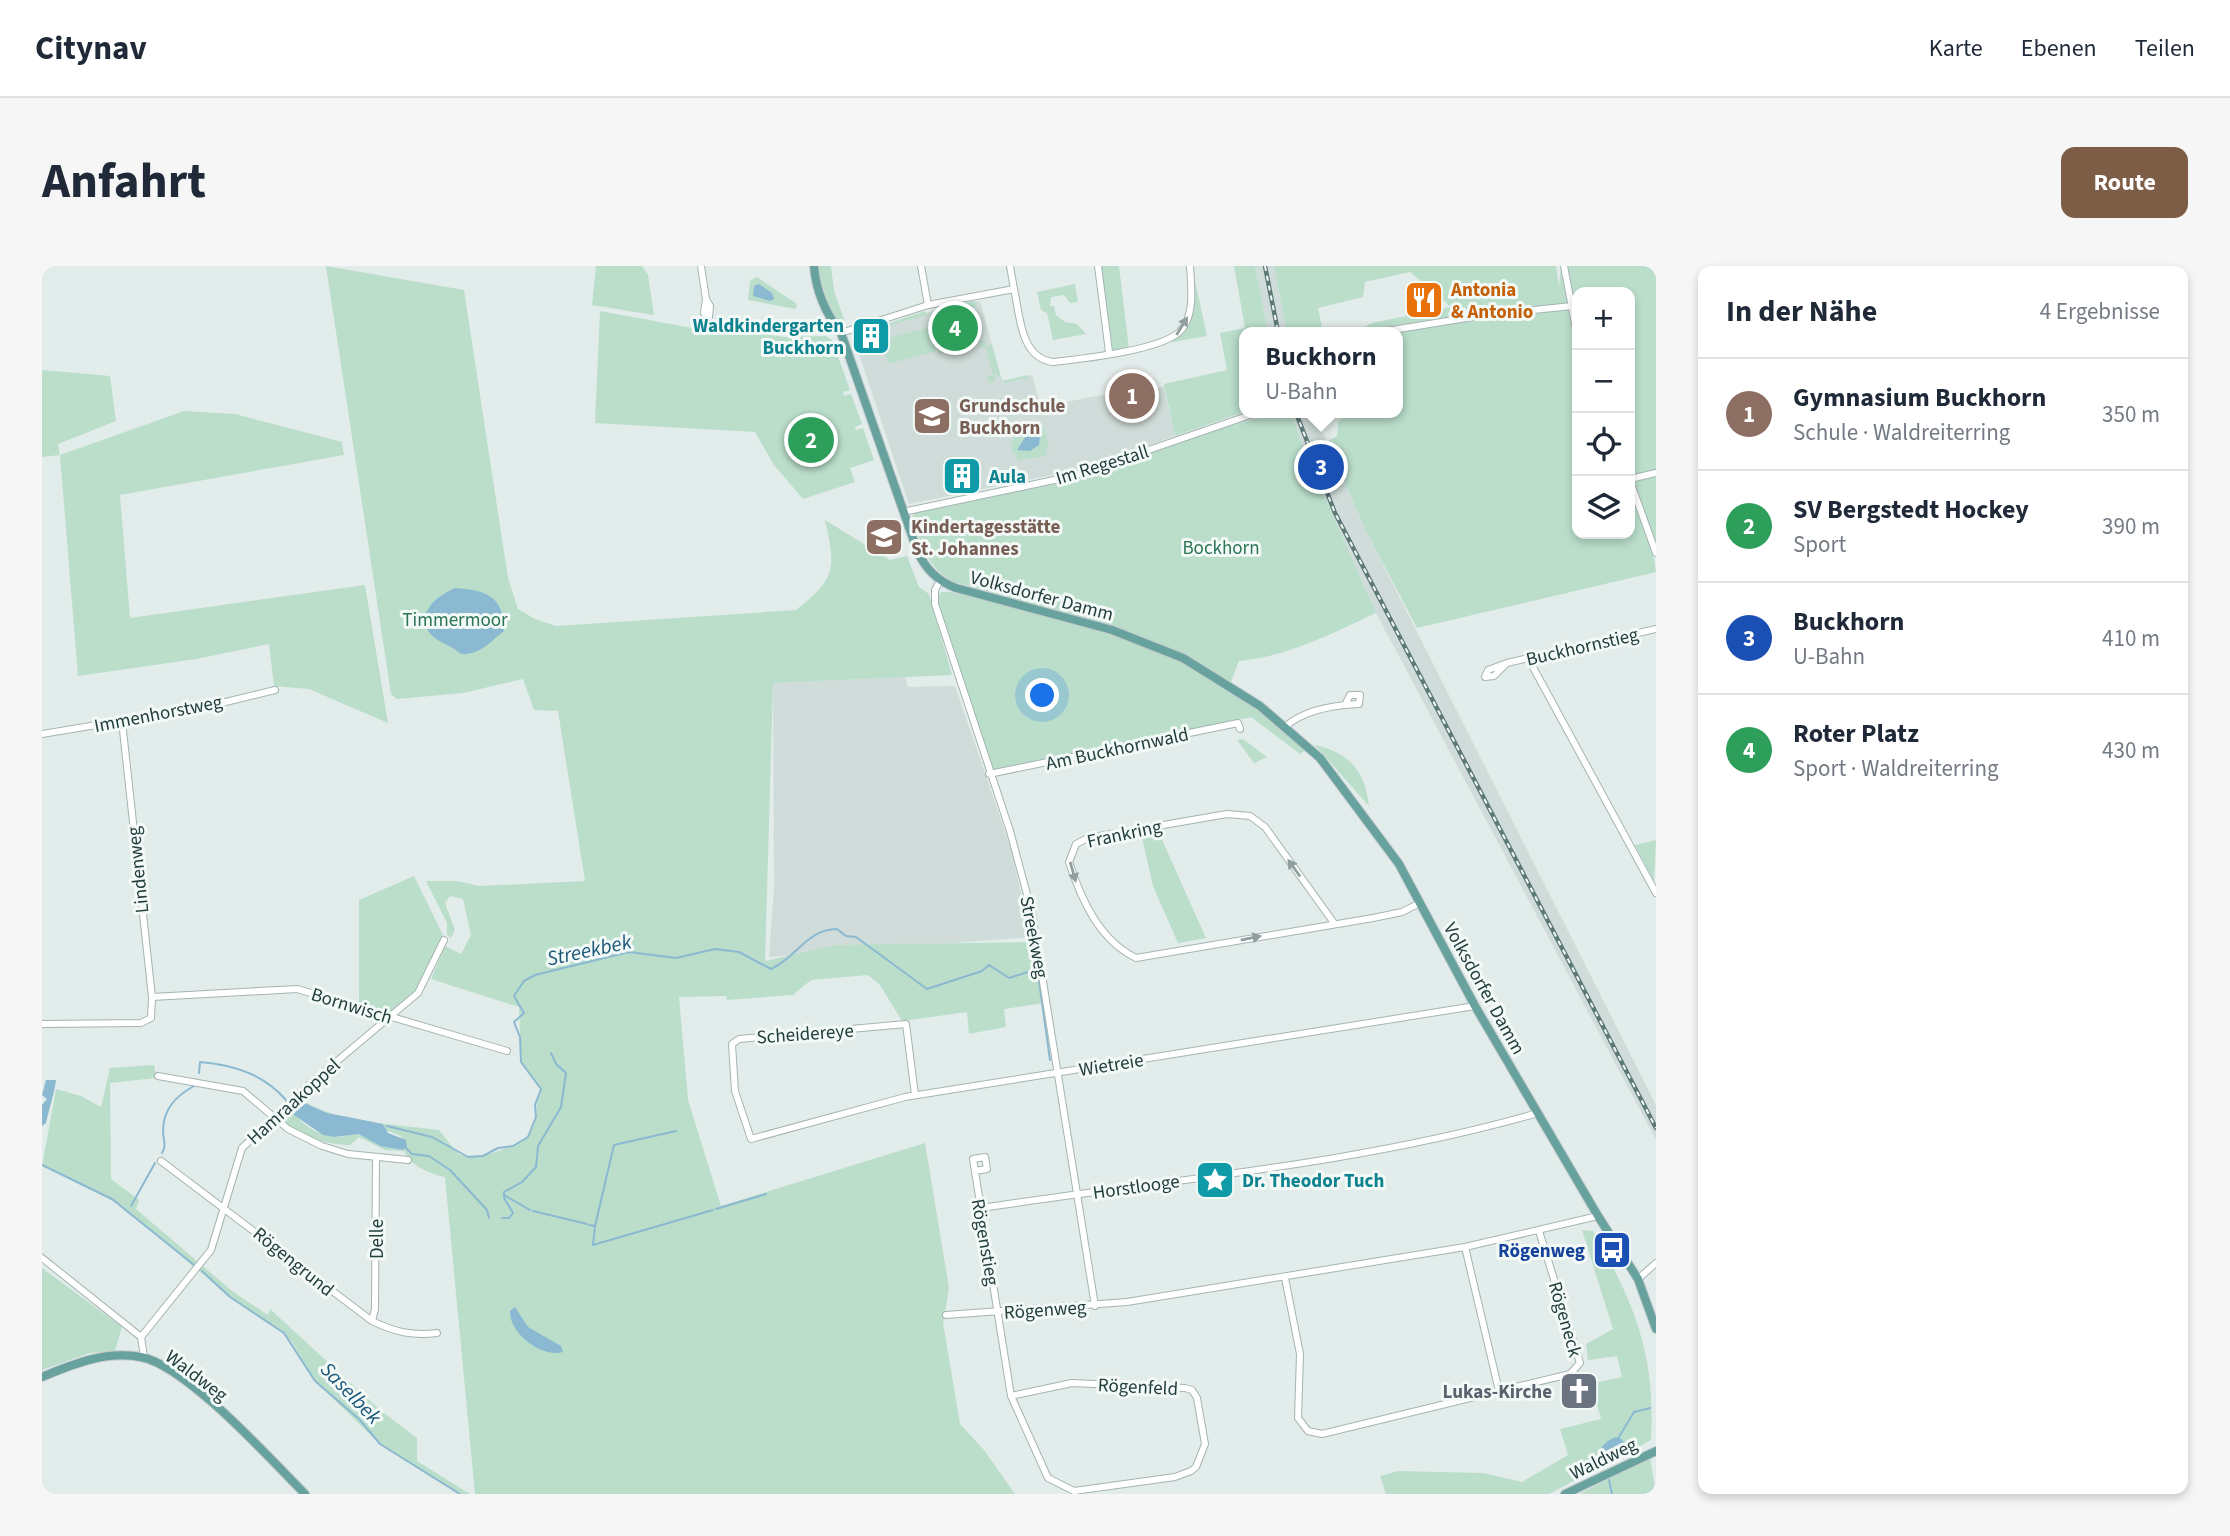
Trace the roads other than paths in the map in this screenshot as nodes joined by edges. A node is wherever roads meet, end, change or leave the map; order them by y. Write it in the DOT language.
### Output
graph roads {
  1 [pos="701,266"];
  2 [pos="814,266"];
  3 [pos="921,266"];
  4 [pos="1010,266"];
  5 [pos="1098,266"];
  6 [pos="1190,266"];
  7 [pos="1564,266"];
  8 [pos="1014,289"];
  9 [pos="706,299"];
  10 [pos="929,305"];
  11 [pos="1572,306"];
  12 [pos="1403,328"];
  13 [pos="841,333"];
  14 [pos="1109,352"];
  15 [pos="1241,418"];
  16 [pos="1656,472"];
  17 [pos="1635,478"];
  18 [pos="1635,494"];
  19 [pos="903,512"];
  20 [pos="1656,552"];
  21 [pos="940,580"];
  22 [pos="1656,629"];
  23 [pos="1528,658"];
  24 [pos="1507,663"];
  25 [pos="275,690"];
  26 [pos="1346,703"];
  27 [pos="122,721"];
  28 [pos="1286,726"];
  29 [pos="1240,729"];
  30 [pos="42,734"];
  31 [pos="989,774"];
  32 [pos="1656,892"];
  33 [pos="1420,903"];
  34 [pos="1334,923"];
  35 [pos="444,940"];
  36 [pos="152,998"];
  37 [pos="1475,1006"];
  38 [pos="390,1018"];
  39 [pos="42,1024"];
  40 [pos="506,1051"];
  41 [pos="1057,1072"];
  42 [pos="159,1076"];
  43 [pos="915,1095"];
  44 [pos="1538,1113"];
  45 [pos="274,1118"];
  46 [pos="751,1139"];
  47 [pos="376,1157"];
  48 [pos="408,1160"];
  49 [pos="161,1161"];
  50 [pos="975,1171"];
  51 [pos="1078,1194"];
  52 [pos="225,1207"];
  53 [pos="981,1208"];
  54 [pos="1598,1216"];
  55 [pos="1539,1231"];
  56 [pos="1465,1247"];
  57 [pos="42,1258"];
  58 [pos="1656,1263"];
  59 [pos="1285,1278"];
  60 [pos="1638,1279"];
  61 [pos="1095,1306"];
  62 [pos="998,1312"];
  63 [pos="946,1315"];
  64 [pos="372,1321"];
  65 [pos="1656,1329"];
  66 [pos="437,1333"];
  67 [pos="141,1337"];
  68 [pos="144,1357"];
  69 [pos="42,1377"];
  70 [pos="1499,1391"];
  71 [pos="1011,1396"];
  72 [pos="1656,1451"];
  73 [pos="305,1494"];
  74 [pos="1565,1494"];
  1 -- 9 [label="street"];
  2 -- 13 [label="main road, Volksdorfer Damm"];
  3 -- 10 [label="street"];
  4 -- 8 [label="street"];
  5 -- 14 [label="street"];
  14 -- 6 [label="street, one-way"];
  7 -- 11 [label="street"];
  8 -- 10 [label="street"];
  8 -- 14 [label="street"];
  10 -- 13 [label="street"];
  11 -- 12 [label="street"];
  13 -- 19 [label="main road, Volksdorfer Damm"];
  15 -- 19 [label="street, Im Regestall"];
  16 -- 17 [label="street"];
  18 -- 20 [label="street"];
  19 -- 21 [label="main road, Volksdorfer Damm"];
  21 -- 28 [label="main road, Volksdorfer Damm"];
  21 -- 31 [label="street, Streekweg"];
  22 -- 23 [label="street, Buckhornstieg"];
  23 -- 24 [label="street, Buckhornstieg"];
  23 -- 32 [label="street"];
  25 -- 27 [label="street, Immenhorstweg"];
  26 -- 28 [label="street"];
  27 -- 30 [label="street, Immenhorstweg"];
  27 -- 36 [label="street, Lindenweg"];
  28 -- 33 [label="main road, Volksdorfer Damm"];
  29 -- 31 [label="street, Am Buckhornwald"];
  31 -- 41 [label="street, Streekweg"];
  33 -- 34 [label="street, Frankring"];
  33 -- 37 [label="main road, Volksdorfer Damm"];
  34 -- 34 [label="street, Frankring, one-way"];
  35 -- 38 [label="street, Hamraakoppel"];
  36 -- 38 [label="street, Bornwisch"];
  36 -- 39 [label="street, Lindenweg"];
  37 -- 41 [label="street, Wietreie"];
  37 -- 44 [label="main road, Volksdorfer Damm"];
  38 -- 40 [label="street, Bornwisch"];
  38 -- 45 [label="street, Hamraakoppel"];
  41 -- 43 [label="street, Wietreie"];
  41 -- 51 [label="street, Streekweg"];
  42 -- 45 [label="street"];
  43 -- 46 [label="street, Wietreie"];
  43 -- 46 [label="street, Scheidereye"];
  44 -- 51 [label="street, Horstlooge"];
  44 -- 54 [label="main road, Volksdorfer Damm"];
  45 -- 47 [label="street"];
  45 -- 52 [label="street, Hamraakoppel"];
  47 -- 48 [label="street"];
  47 -- 64 [label="street, Delle"];
  49 -- 52 [label="street, Rögengrund"];
  50 -- 53 [label="street, Rögenstieg"];
  51 -- 53 [label="street, Horstlooge"];
  51 -- 61 [label="street, Streekweg"];
  52 -- 64 [label="street, Rögengrund"];
  52 -- 67 [label="street, Hamraakoppel"];
  53 -- 62 [label="street, Rögenstieg"];
  54 -- 55 [label="street, Rögenweg"];
  54 -- 60 [label="main road, Volksdorfer Damm"];
  55 -- 56 [label="street, Rögenweg"];
  55 -- 70 [label="street, Rögeneck"];
  56 -- 59 [label="street, Rögenweg"];
  56 -- 70 [label="street"];
  57 -- 67 [label="street"];
  58 -- 60 [label="street"];
  59 -- 61 [label="street, Rögenweg"];
  59 -- 70 [label="street"];
  60 -- 65 [label="main road, Volksdorfer Damm"];
  61 -- 62 [label="street, Rögenweg"];
  62 -- 63 [label="street, Rögenweg"];
  62 -- 71 [label="street, Rögenfeld"];
  64 -- 66 [label="street, Rögengrund"];
  67 -- 68 [label="street"];
  68 -- 69 [label="main road, Waldweg"];
  68 -- 73 [label="main road, Waldweg"];
  71 -- 71 [label="street, Rögenfeld"];
  72 -- 74 [label="main road, Waldweg"];
}
